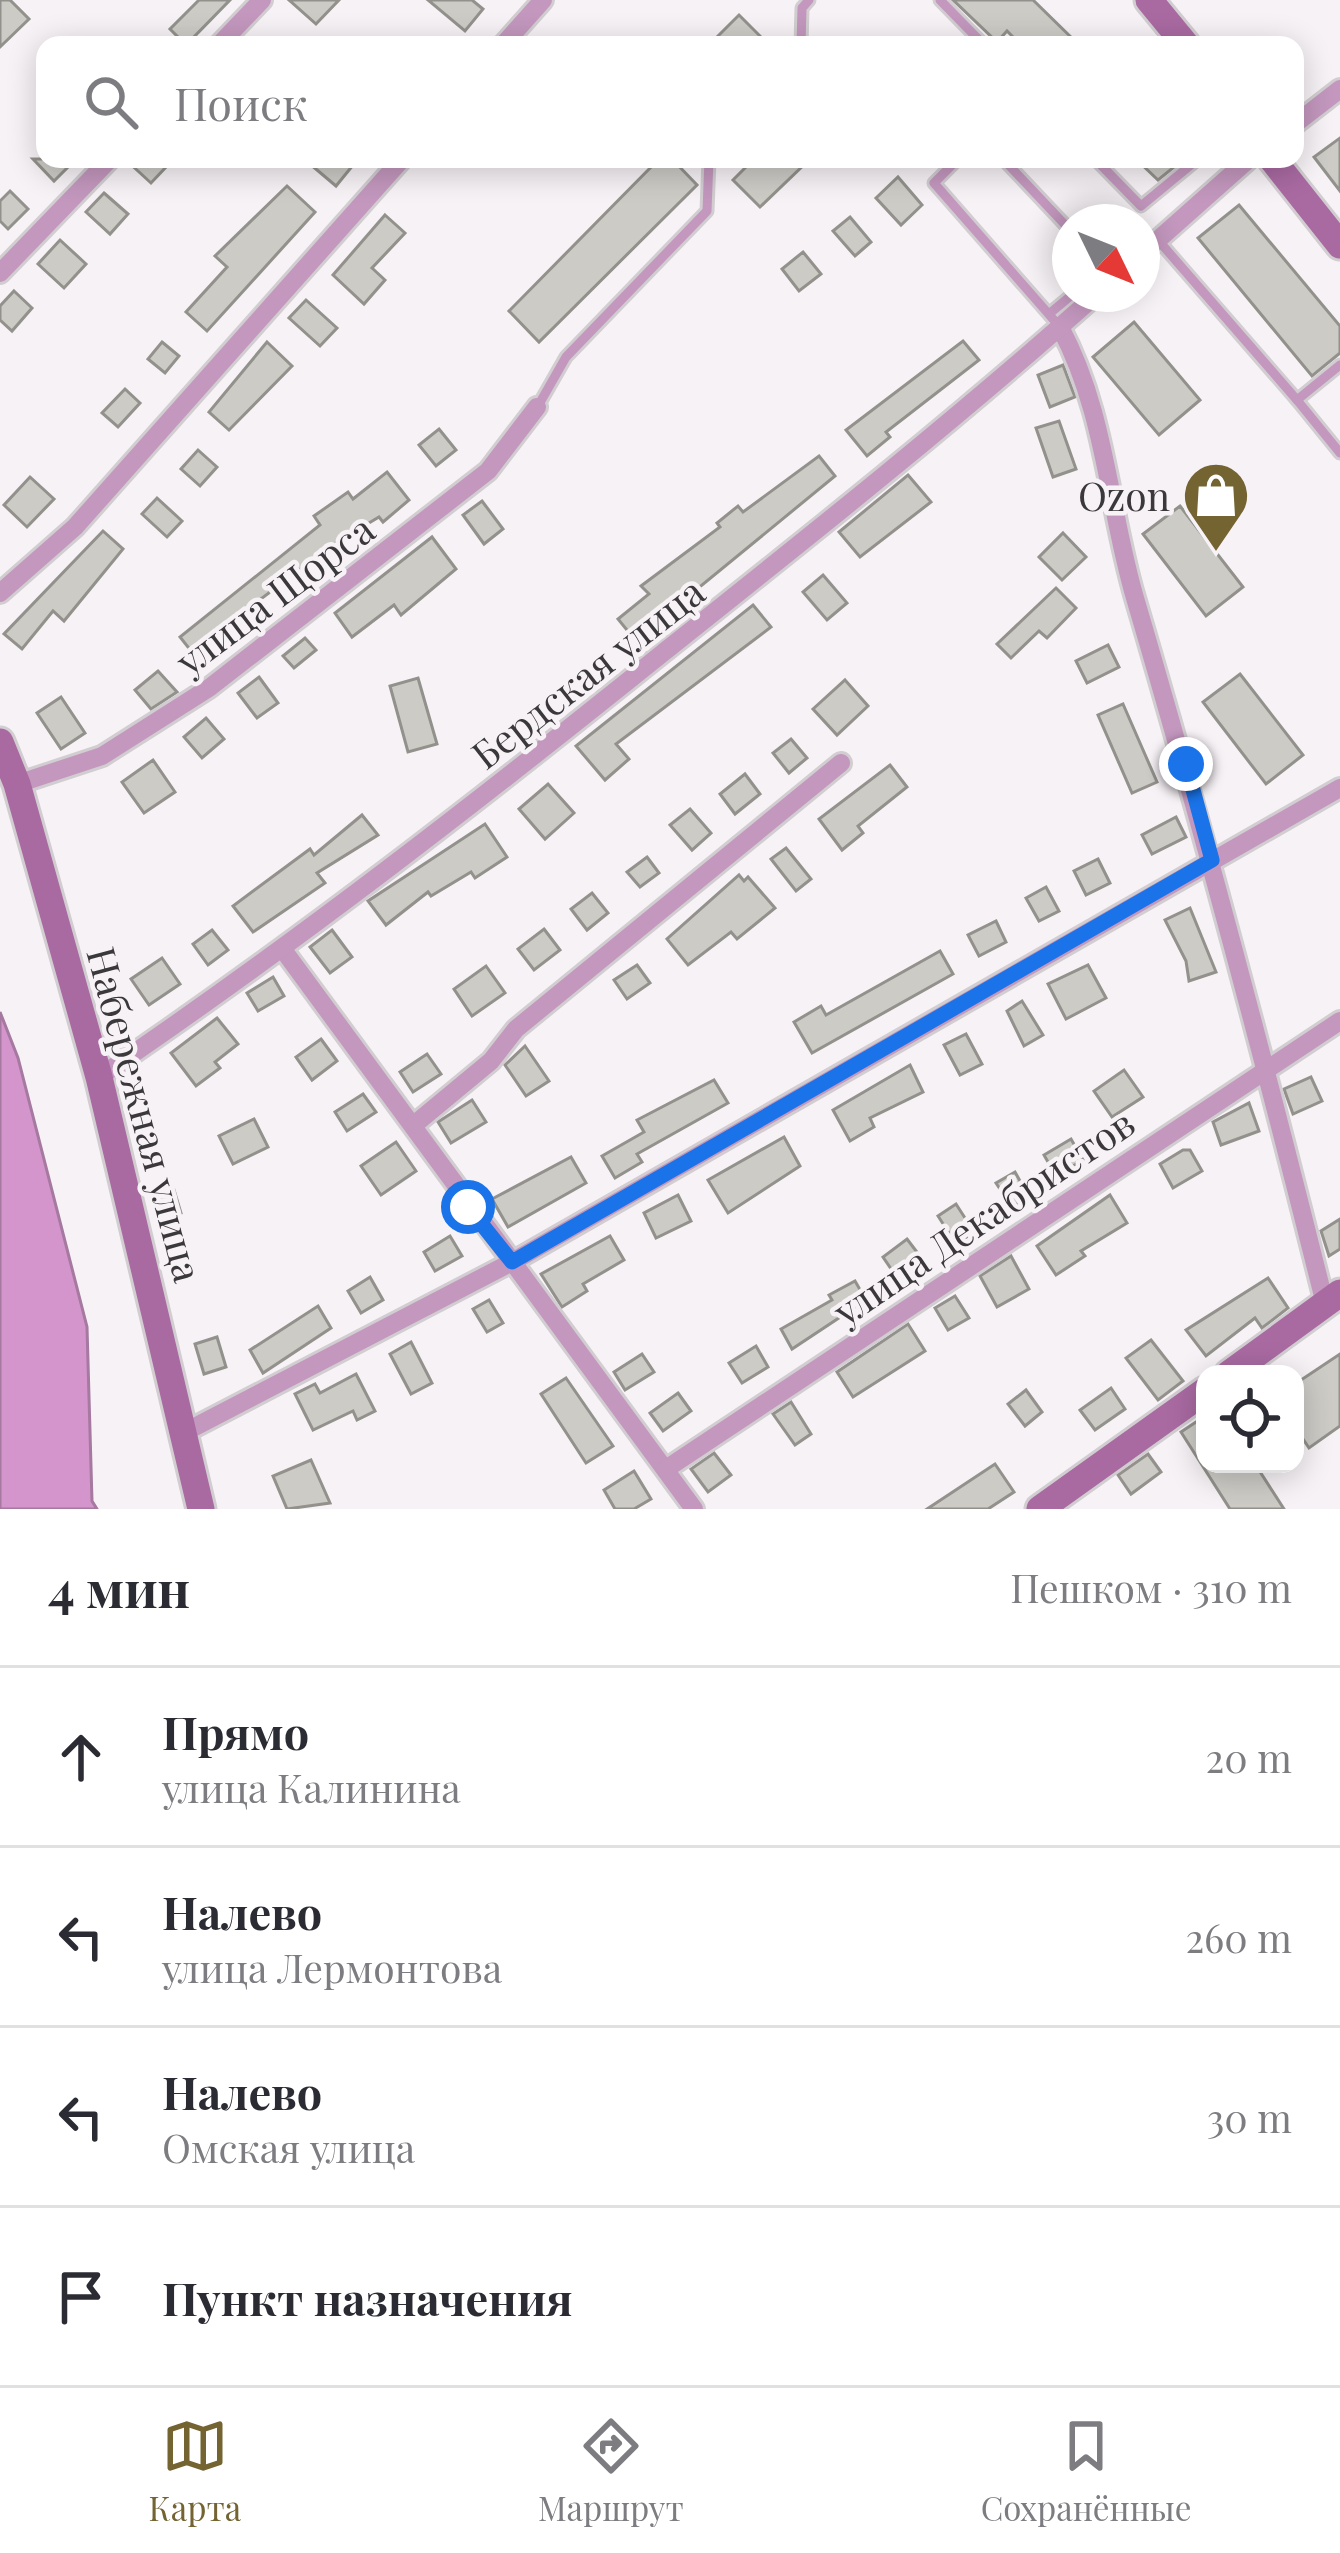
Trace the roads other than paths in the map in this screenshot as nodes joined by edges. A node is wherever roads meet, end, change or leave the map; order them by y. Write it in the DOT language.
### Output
graph roads {
  1 [pos="262,0"];
  2 [pos="543,0"];
  3 [pos="809,0"];
  4 [pos="940,0"];
  5 [pos="1149,0"];
  6 [pos="228,36"];
  7 [pos="511,36"];
  8 [pos="801,36"];
  9 [pos="974,36"];
  10 [pos="1179,36"];
  11 [pos="1340,89"];
  12 [pos="1304,117"];
  13 [pos="101,168"];
  14 [pos="394,168"];
  15 [pos="709,168"];
  16 [pos="949,168"];
  17 [pos="1011,168"];
  18 [pos="1104,168"];
  19 [pos="1187,168"];
  20 [pos="1239,168"];
  21 [pos="1279,168"];
  22 [pos="1052,211"];
  23 [pos="1160,238"];
  24 [pos="1160,242"];
  25 [pos="1340,245"];
  26 [pos="0,273"];
  27 [pos="1060,312"];
  28 [pos="1067,312"];
  29 [pos="1054,320"];
  30 [pos="1340,365"];
  31 [pos="1297,400"];
  32 [pos="537,407"];
  33 [pos="1340,453"];
  34 [pos="0,592"];
  35 [pos="0,742"];
  36 [pos="841,764"];
  37 [pos="17,784"];
  38 [pos="1340,788"];
  39 [pos="1212,860"];
  40 [pos="284,951"];
  41 [pos="1340,1021"];
  42 [pos="1266,1066"];
  43 [pos="99,1077"];
  44 [pos="415,1124"];
  45 [pos="512,1262"];
  46 [pos="1333,1299"];
  47 [pos="1241,1365"];
  48 [pos="1196,1397"];
  49 [pos="187,1431"];
  50 [pos="666,1469"];
  51 [pos="202,1509"];
  52 [pos="694,1509"];
  53 [pos="1040,1509"];
  1 -- 6 [label="street"];
  2 -- 7 [label="street"];
  3 -- 8 [label="lane"];
  4 -- 9 [label="lane"];
  5 -- 10 [label="street"];
  11 -- 12 [label="street"];
  13 -- 26 [label="street"];
  14 -- 34 [label="street"];
  15 -- 32 [label="lane"];
  16 -- 29 [label="lane"];
  17 -- 22 [label="lane"];
  18 -- 19 [label="lane"];
  20 -- 23 [label="street"];
  21 -- 25 [label="street"];
  24 -- 31 [label="lane"];
  27 -- 29 [label="lane"];
  28 -- 29 [label="street, Бердская улица"];
  29 -- 39 [label="street"];
  29 -- 40 [label="street, Бердская улица"];
  30 -- 31 [label="lane"];
  31 -- 33 [label="lane"];
  32 -- 37 [label="street, улица Щорса"];
  35 -- 37 [label="street, Набережная улица"];
  36 -- 44 [label="street"];
  37 -- 43 [label="street, Набережная улица"];
  38 -- 39 [label="street"];
  39 -- 42 [label="street"];
  39 -- 45 [label="street"];
  40 -- 43 [label="street, Бердская улица"];
  40 -- 44 [label="street"];
  41 -- 42 [label="street, улица Декабристов"];
  42 -- 46 [label="street"];
  42 -- 50 [label="street, улица Декабристов"];
  43 -- 49 [label="street, Набережная улица"];
  44 -- 45 [label="street"];
  45 -- 49 [label="street"];
  45 -- 50 [label="street"];
  46 -- 47 [label="street"];
  48 -- 53 [label="street"];
  49 -- 51 [label="street, Набережная улица"];
  50 -- 52 [label="street"];
}
